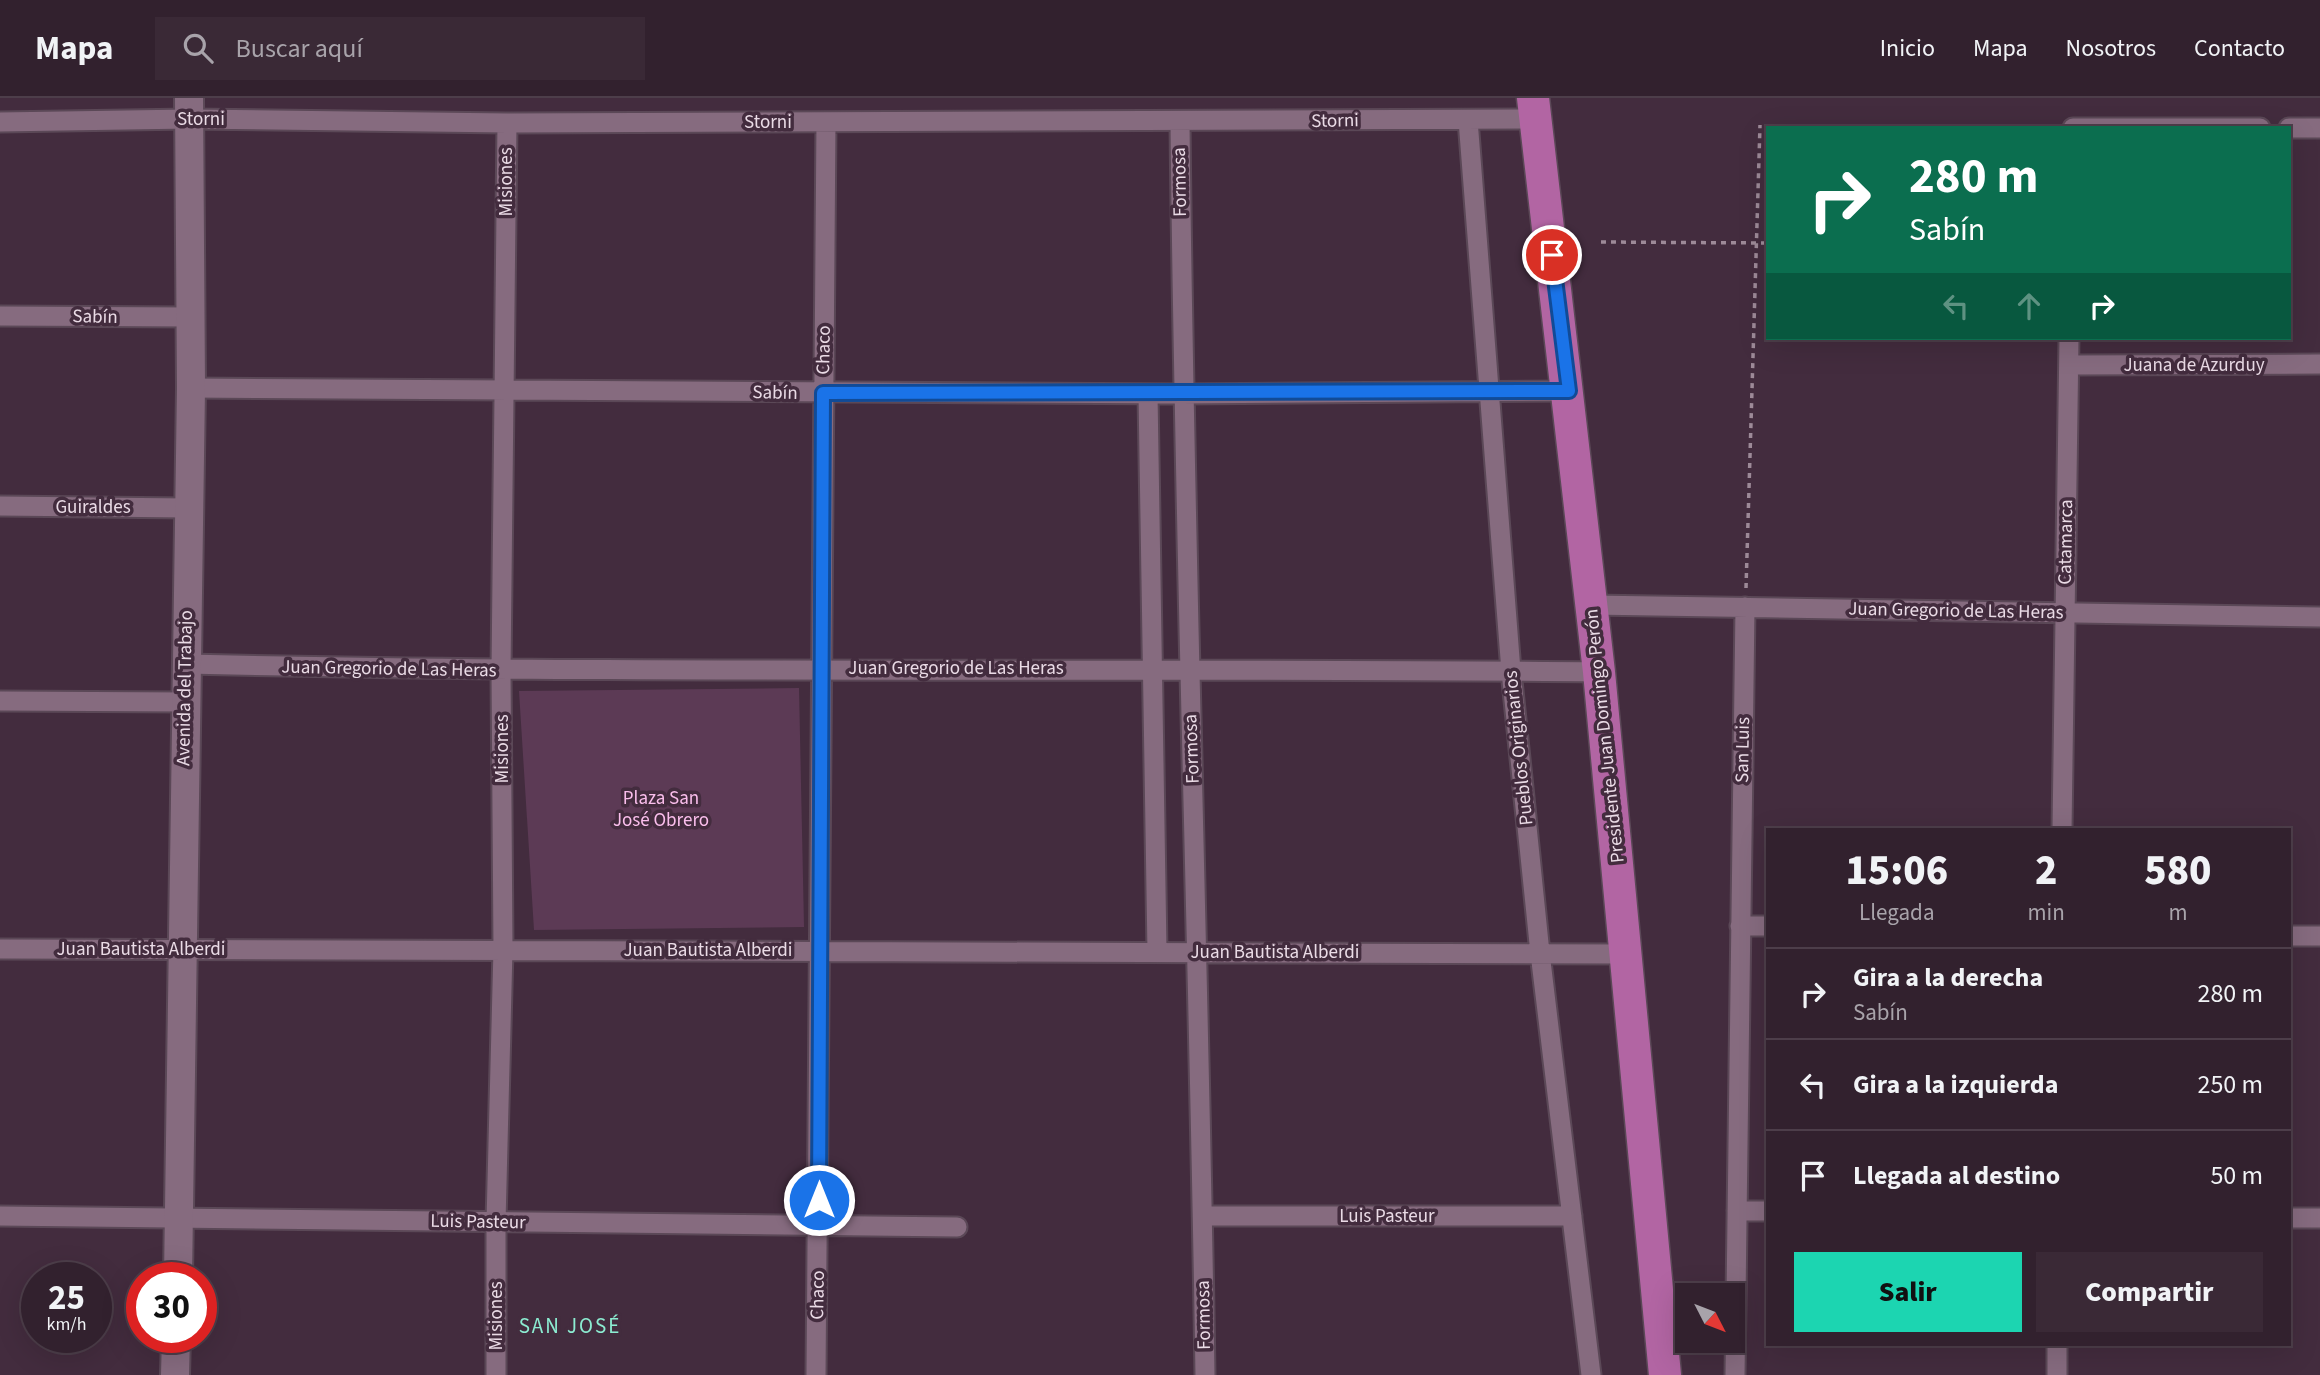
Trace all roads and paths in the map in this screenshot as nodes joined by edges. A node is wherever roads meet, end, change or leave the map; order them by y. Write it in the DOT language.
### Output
graph roads {
  1 [pos="189,108"];
  2 [pos="1534,108"];
  3 [pos="1468,120"];
  4 [pos="0,122"];
  5 [pos="827,122"];
  6 [pos="1180,122"];
  7 [pos="507,123"];
  8 [pos="1760,125"];
  9 [pos="2291,128"];
  10 [pos="2320,128"];
  11 [pos="1601,242"];
  12 [pos="1757,243"];
  13 [pos="1766,243"];
  14 [pos="0,316"];
  15 [pos="190,317"];
  16 [pos="2069,340"];
  17 [pos="2069,365"];
  18 [pos="2320,365"];
  19 [pos="191,388"];
  20 [pos="505,388"];
  21 [pos="1569,391"];
  22 [pos="1491,392"];
  23 [pos="823,393"];
  24 [pos="1148,394"];
  25 [pos="1182,394"];
  26 [pos="0,506"];
  27 [pos="187,508"];
  28 [pos="1592,605"];
  29 [pos="1745,607"];
  30 [pos="2065,612"];
  31 [pos="2320,617"];
  32 [pos="187,664"];
  33 [pos="822,668"];
  34 [pos="1151,668"];
  35 [pos="1189,668"];
  36 [pos="501,671"];
  37 [pos="1511,671"];
  38 [pos="1599,672"];
  39 [pos="0,701"];
  40 [pos="185,702"];
  41 [pos="2062,828"];
  42 [pos="1740,926"];
  43 [pos="1766,926"];
  44 [pos="2291,936"];
  45 [pos="2320,936"];
  46 [pos="0,949"];
  47 [pos="181,949"];
  48 [pos="503,949"];
  49 [pos="820,951"];
  50 [pos="1157,951"];
  51 [pos="1199,951"];
  52 [pos="1540,953"];
  53 [pos="1626,954"];
  54 [pos="1737,1211"];
  55 [pos="1766,1211"];
  56 [pos="0,1216"];
  57 [pos="1203,1216"];
  58 [pos="1572,1216"];
  59 [pos="179,1217"];
  60 [pos="2291,1218"];
  61 [pos="2320,1218"];
  62 [pos="496,1222"];
  63 [pos="957,1227"];
  64 [pos="819,1228"];
  65 [pos="178,1262"];
  66 [pos="2057,1346"];
  67 [pos="176,1353"];
  68 [pos="175,1375"];
  69 [pos="496,1375"];
  70 [pos="816,1375"];
  71 [pos="1205,1375"];
  72 [pos="1591,1375"];
  73 [pos="1665,1375"];
  74 [pos="1735,1375"];
  75 [pos="2057,1375"];
  1 -- 4 [label="street, Storni"];
  1 -- 7 [label="street, Storni"];
  1 -- 15 [label="main road, Avenida del Trabajo"];
  2 -- 3 [label="street, Storni"];
  2 -- 21 [label="main road, Presidente Juan Domingo Perón"];
  3 -- 6 [label="street, Storni"];
  3 -- 22 [label="street, Pueblos Originarios"];
  5 -- 6 [label="street, Storni"];
  5 -- 7 [label="street, Storni"];
  5 -- 23 [label="street, Chaco"];
  6 -- 25 [label="street, Formosa"];
  7 -- 20 [label="street, Misiones"];
  8 -- 12 [label="path"];
  9 -- 10 [label="street"];
  11 -- 12 [label="path"];
  12 -- 13 [label="path"];
  12 -- 29 [label="path"];
  14 -- 15 [label="street, Sabín"];
  15 -- 19 [label="main road, Avenida del Trabajo"];
  16 -- 17 [label="street, Catamarca"];
  17 -- 18 [label="street, Juana de Azurduy"];
  17 -- 30 [label="street, Catamarca"];
  19 -- 20 [label="street, Sabín"];
  19 -- 27 [label="main road, Avenida del Trabajo"];
  20 -- 23 [label="street, Sabín"];
  20 -- 36 [label="street, Misiones"];
  21 -- 22 [label="street, Sabín"];
  21 -- 28 [label="main road, Presidente Juan Domingo Perón"];
  22 -- 25 [label="street, Sabín"];
  22 -- 37 [label="street, Pueblos Originarios"];
  23 -- 24 [label="street, Sabín"];
  23 -- 33 [label="street, Chaco"];
  24 -- 25 [label="street, Sabín"];
  24 -- 34 [label="street, Formosa"];
  25 -- 35 [label="street, Formosa"];
  26 -- 27 [label="street, Guiraldes"];
  27 -- 32 [label="main road, Avenida del Trabajo"];
  28 -- 29 [label="street, Juan Gregorio de Las Heras"];
  28 -- 38 [label="main road, Presidente Juan Domingo Perón"];
  29 -- 30 [label="street, Juan Gregorio de Las Heras"];
  29 -- 42 [label="street, San Luis"];
  30 -- 31 [label="street, Juan Gregorio de Las Heras"];
  30 -- 41 [label="street, Catamarca"];
  32 -- 36 [label="street, Juan Gregorio de Las Heras"];
  32 -- 40 [label="main road, Avenida del Trabajo"];
  33 -- 34 [label="street, Juan Gregorio de Las Heras"];
  33 -- 36 [label="street, Juan Gregorio de Las Heras"];
  33 -- 49 [label="street, Chaco"];
  34 -- 35 [label="street, Juan Gregorio de Las Heras"];
  34 -- 50 [label="street, Formosa"];
  35 -- 37 [label="street, Juan Gregorio de Las Heras"];
  35 -- 51 [label="street, Formosa"];
  36 -- 48 [label="street, Misiones"];
  37 -- 38 [label="street, Juan Gregorio de Las Heras"];
  37 -- 52 [label="street, Pueblos Originarios"];
  38 -- 53 [label="main road, Presidente Juan Domingo Perón"];
  39 -- 40 [label="street"];
  40 -- 47 [label="main road, Avenida del Trabajo"];
  42 -- 43 [label="street"];
  42 -- 54 [label="street, San Luis"];
  44 -- 45 [label="street"];
  46 -- 47 [label="street, Juan Bautista Alberdi"];
  47 -- 48 [label="street, Juan Bautista Alberdi"];
  47 -- 59 [label="main road, Avenida del Trabajo"];
  48 -- 49 [label="street, Juan Bautista Alberdi"];
  48 -- 62 [label="street, Misiones"];
  49 -- 50 [label="street, Juan Bautista Alberdi"];
  49 -- 64 [label="street, Chaco"];
  50 -- 51 [label="street, Juan Bautista Alberdi"];
  51 -- 52 [label="street, Juan Bautista Alberdi"];
  51 -- 57 [label="street, Formosa"];
  52 -- 53 [label="street, Juan Bautista Alberdi"];
  52 -- 58 [label="street, Pueblos Originarios"];
  53 -- 73 [label="main road, Presidente Juan Domingo Perón"];
  54 -- 55 [label="street"];
  54 -- 74 [label="street, San Luis"];
  56 -- 59 [label="street, Luis Pasteur"];
  57 -- 58 [label="street, Luis Pasteur"];
  57 -- 71 [label="street, Formosa"];
  58 -- 72 [label="street, Pueblos Originarios"];
  59 -- 62 [label="street, Luis Pasteur"];
  59 -- 65 [label="main road, Avenida del Trabajo"];
  60 -- 61 [label="street"];
  62 -- 64 [label="street, Luis Pasteur"];
  62 -- 69 [label="street, Misiones"];
  63 -- 64 [label="street, Luis Pasteur"];
  64 -- 70 [label="street, Chaco"];
  66 -- 75 [label="street"];
  67 -- 68 [label="main road"];
}
